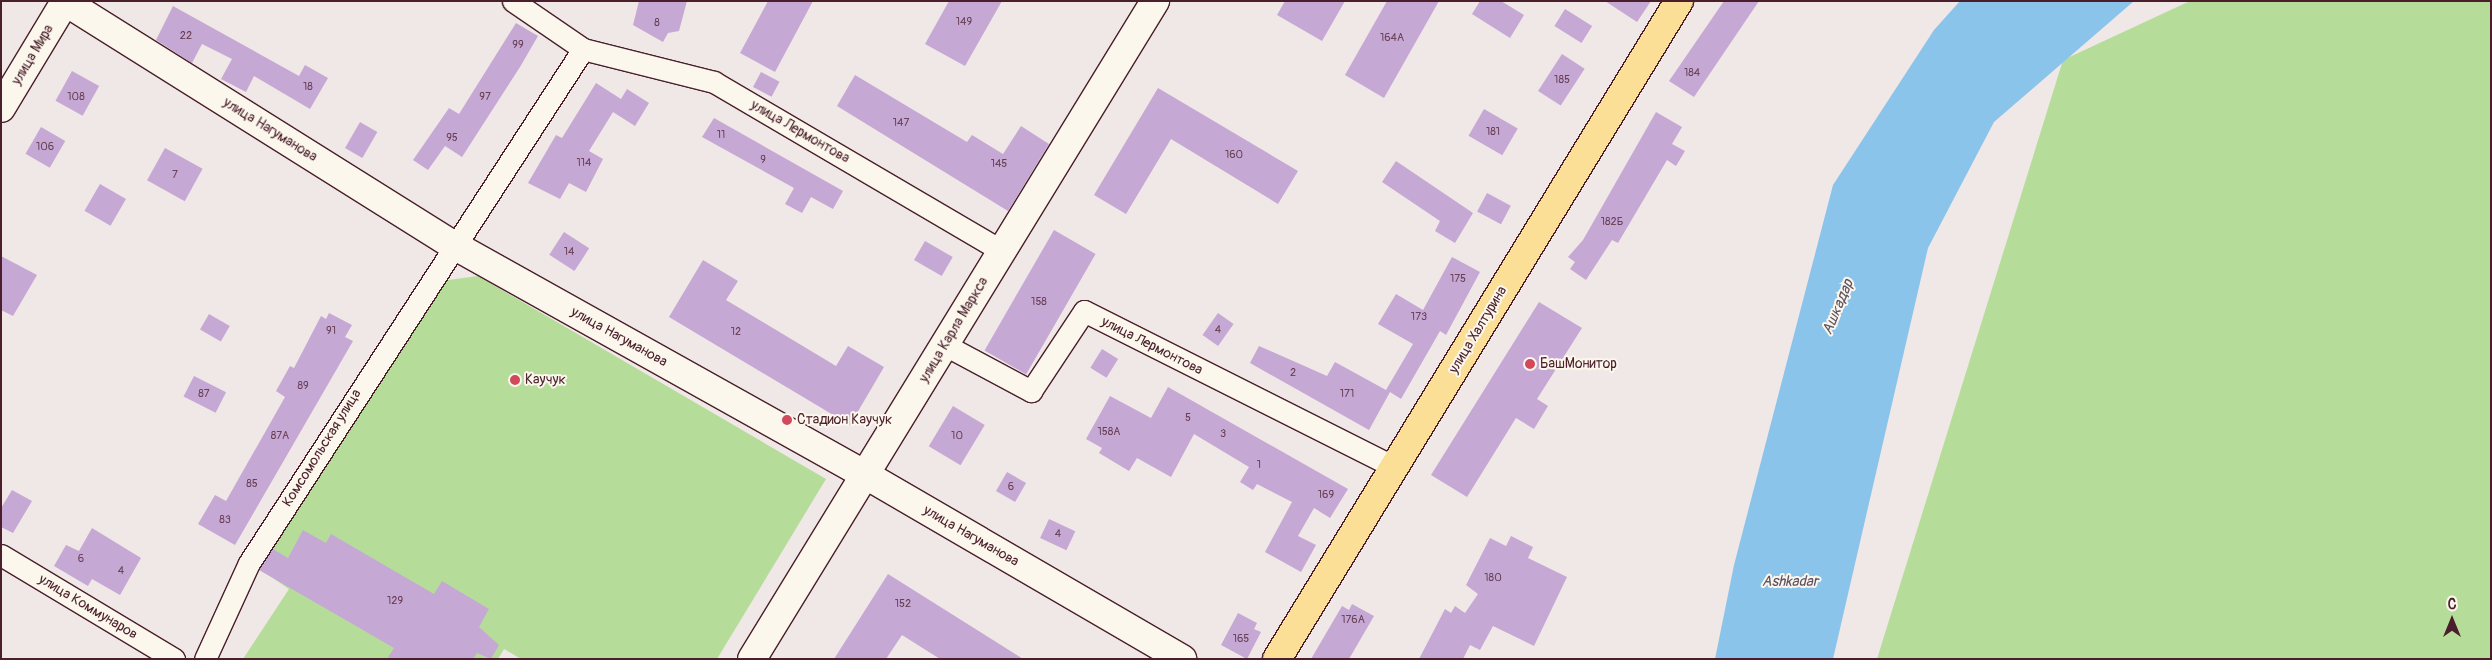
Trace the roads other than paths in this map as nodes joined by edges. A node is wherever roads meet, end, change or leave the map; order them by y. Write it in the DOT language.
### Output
graph roads {
  1 [pos="65,1"];
  2 [pos="513,1"];
  3 [pos="1155,1"];
  4 [pos="1679,1"];
  5 [pos="582,49"];
  6 [pos="1,108"];
  7 [pos="452,244"];
  8 [pos="1002,251"];
  9 [pos="945,345"];
  10 [pos="1394,467"];
  11 [pos="866,475"];
  12 [pos="1,555"];
  13 [pos="174,659"];
  14 [pos="205,659"];
  15 [pos="752,659"];
  16 [pos="1182,659"];
  17 [pos="1277,659"];
  1 -- 6 [label="main road, улица Мира"];
  1 -- 7 [label="main road, улица Нагуманова"];
  2 -- 5 [label="street, улица Лермонтова"];
  3 -- 8 [label="main road, улица Карла Маркса"];
  4 -- 10 [label="main road, улица Халтурина"];
  5 -- 7 [label="street"];
  5 -- 8 [label="street, улица Лермонтова"];
  7 -- 11 [label="main road, улица Нагуманова"];
  7 -- 14 [label="street, Комсомольская улица"];
  8 -- 9 [label="main road, улица Карла Маркса"];
  9 -- 10 [label="street, улица Лермонтова"];
  9 -- 11 [label="main road, улица Карла Маркса"];
  10 -- 17 [label="main road, улица Халтурина"];
  11 -- 15 [label="main road, улица Карла Маркса"];
  11 -- 16 [label="main road, улица Нагуманова"];
  12 -- 13 [label="street, улица Коммунаров"];
}
